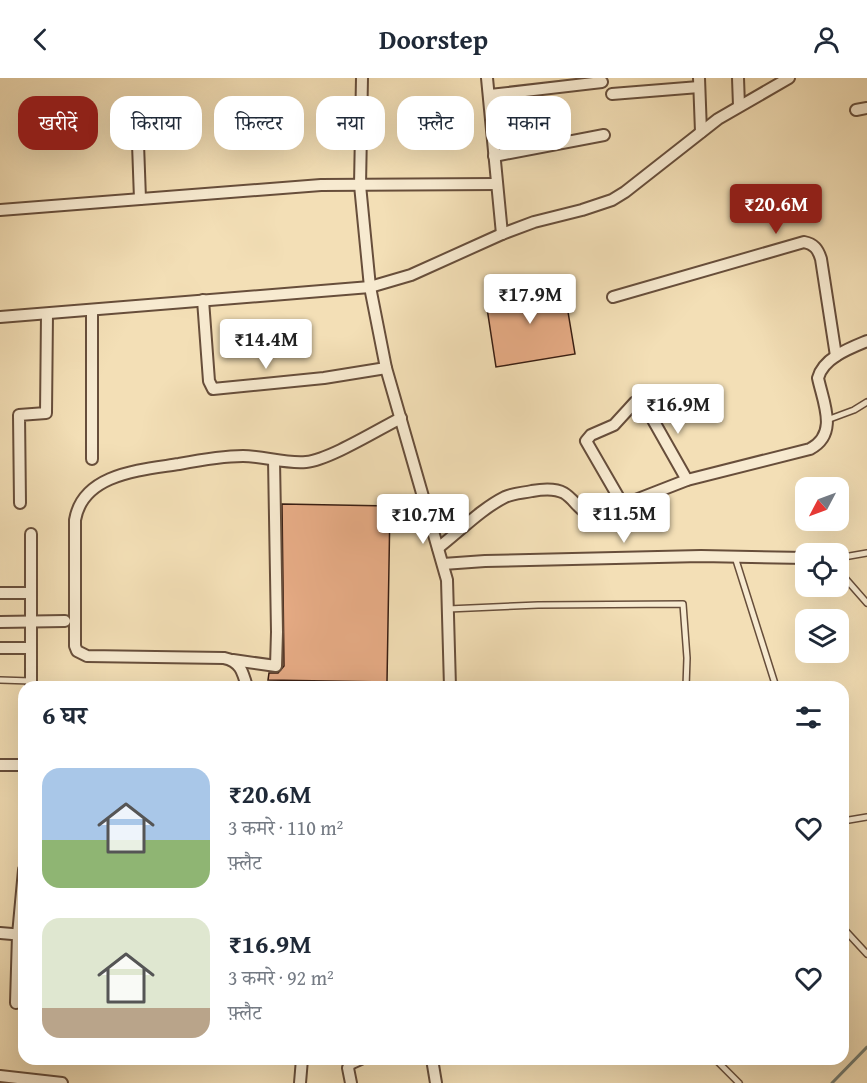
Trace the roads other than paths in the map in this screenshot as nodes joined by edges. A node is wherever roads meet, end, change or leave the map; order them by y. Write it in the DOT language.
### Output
graph roads {
  1 [pos="362,78"];
  2 [pos="487,78"];
  3 [pos="738,78"];
  4 [pos="789,78"];
  5 [pos="602,82"];
  6 [pos="699,82"];
  7 [pos="612,94"];
  8 [pos="490,95"];
  9 [pos="739,106"];
  10 [pos="701,132"];
  11 [pos="604,135"];
  12 [pos="138,150"];
  13 [pos="494,156"];
  14 [pos="360,184"];
  15 [pos="498,184"];
  16 [pos="140,199"];
  17 [pos="0,210"];
  18 [pos="502,234"];
  19 [pos="370,287"];
  20 [pos="613,297"];
  21 [pos="203,300"];
  22 [pos="92,310"];
  23 [pos="47,314"];
  24 [pos="1,318"];
  25 [pos="867,341"];
  26 [pos="834,358"];
  27 [pos="387,371"];
  28 [pos="867,402"];
  29 [pos="401,418"];
  30 [pos="827,420"];
  31 [pos="92,459"];
  32 [pos="274,460"];
  33 [pos="687,480"];
  34 [pos="20,503"];
  35 [pos="622,505"];
  36 [pos="31,534"];
  37 [pos="438,548"];
  38 [pos="867,553"];
  39 [pos="735,556"];
  40 [pos="849,556"];
  41 [pos="795,558"];
  42 [pos="443,564"];
  43 [pos="849,583"];
  44 [pos="0,593"];
  45 [pos="31,593"];
  46 [pos="867,603"];
  47 [pos="448,609"];
  48 [pos="65,621"];
  49 [pos="0,622"];
  50 [pos="31,622"];
  51 [pos="0,648"];
  52 [pos="31,648"];
  53 [pos="232,660"];
  54 [pos="0,680"];
  55 [pos="31,681"];
  56 [pos="245,681"];
  57 [pos="450,681"];
  58 [pos="686,681"];
  59 [pos="774,681"];
  60 [pos="18,682"];
  61 [pos="0,765"];
  62 [pos="18,765"];
  63 [pos="867,817"];
  64 [pos="849,820"];
  65 [pos="0,933"];
  66 [pos="849,934"];
  67 [pos="18,935"];
  68 [pos="867,954"];
  69 [pos="18,976"];
  70 [pos="16,1003"];
  71 [pos="302,1065"];
  72 [pos="350,1065"];
  73 [pos="433,1065"];
  74 [pos="721,1065"];
  75 [pos="0,1076"];
  76 [pos="20,1081"];
  77 [pos="62,1083"];
  78 [pos="300,1083"];
  79 [pos="351,1083"];
  80 [pos="436,1083"];
  81 [pos="740,1083"];
  1 -- 14 [label="street"];
  2 -- 8 [label="street"];
  3 -- 9 [label="street"];
  4 -- 9 [label="street"];
  5 -- 8 [label="street"];
  6 -- 7 [label="street"];
  6 -- 10 [label="street"];
  8 -- 13 [label="street"];
  9 -- 10 [label="street"];
  10 -- 18 [label="street"];
  11 -- 13 [label="street"];
  12 -- 16 [label="street"];
  13 -- 15 [label="street"];
  14 -- 15 [label="street"];
  14 -- 16 [label="street"];
  14 -- 19 [label="street"];
  15 -- 18 [label="street"];
  16 -- 17 [label="street"];
  18 -- 19 [label="street"];
  19 -- 21 [label="street"];
  19 -- 27 [label="street"];
  20 -- 26 [label="street"];
  21 -- 22 [label="street"];
  21 -- 27 [label="street"];
  22 -- 23 [label="street"];
  22 -- 31 [label="street"];
  23 -- 24 [label="street"];
  23 -- 34 [label="street"];
  25 -- 26 [label="street"];
  26 -- 30 [label="street"];
  27 -- 29 [label="street"];
  28 -- 30 [label="lane"];
  29 -- 32 [label="street"];
  29 -- 37 [label="street"];
  30 -- 33 [label="street"];
  32 -- 53 [label="street"];
  32 -- 53 [label="street"];
  33 -- 35 [label="street"];
  33 -- 35 [label="street"];
  35 -- 37 [label="street"];
  36 -- 45 [label="street"];
  37 -- 42 [label="street"];
  38 -- 40 [label="lane"];
  39 -- 41 [label="street"];
  39 -- 42 [label="street"];
  39 -- 59 [label="lane"];
  42 -- 47 [label="street"];
  43 -- 46 [label="lane"];
  44 -- 45 [label="street"];
  45 -- 50 [label="street"];
  47 -- 57 [label="street"];
  47 -- 58 [label="lane"];
  48 -- 50 [label="street"];
  49 -- 50 [label="street"];
  50 -- 52 [label="street"];
  51 -- 52 [label="street"];
  52 -- 55 [label="street"];
  53 -- 56 [label="street"];
  54 -- 60 [label="lane"];
  61 -- 62 [label="street"];
  63 -- 64 [label="lane"];
  65 -- 67 [label="street"];
  66 -- 68 [label="lane"];
  69 -- 70 [label="street"];
  71 -- 78 [label="street"];
  72 -- 79 [label="street"];
  73 -- 80 [label="street"];
  74 -- 81 [label="lane"];
  75 -- 76 [label="street"];
  76 -- 77 [label="street"];
}
